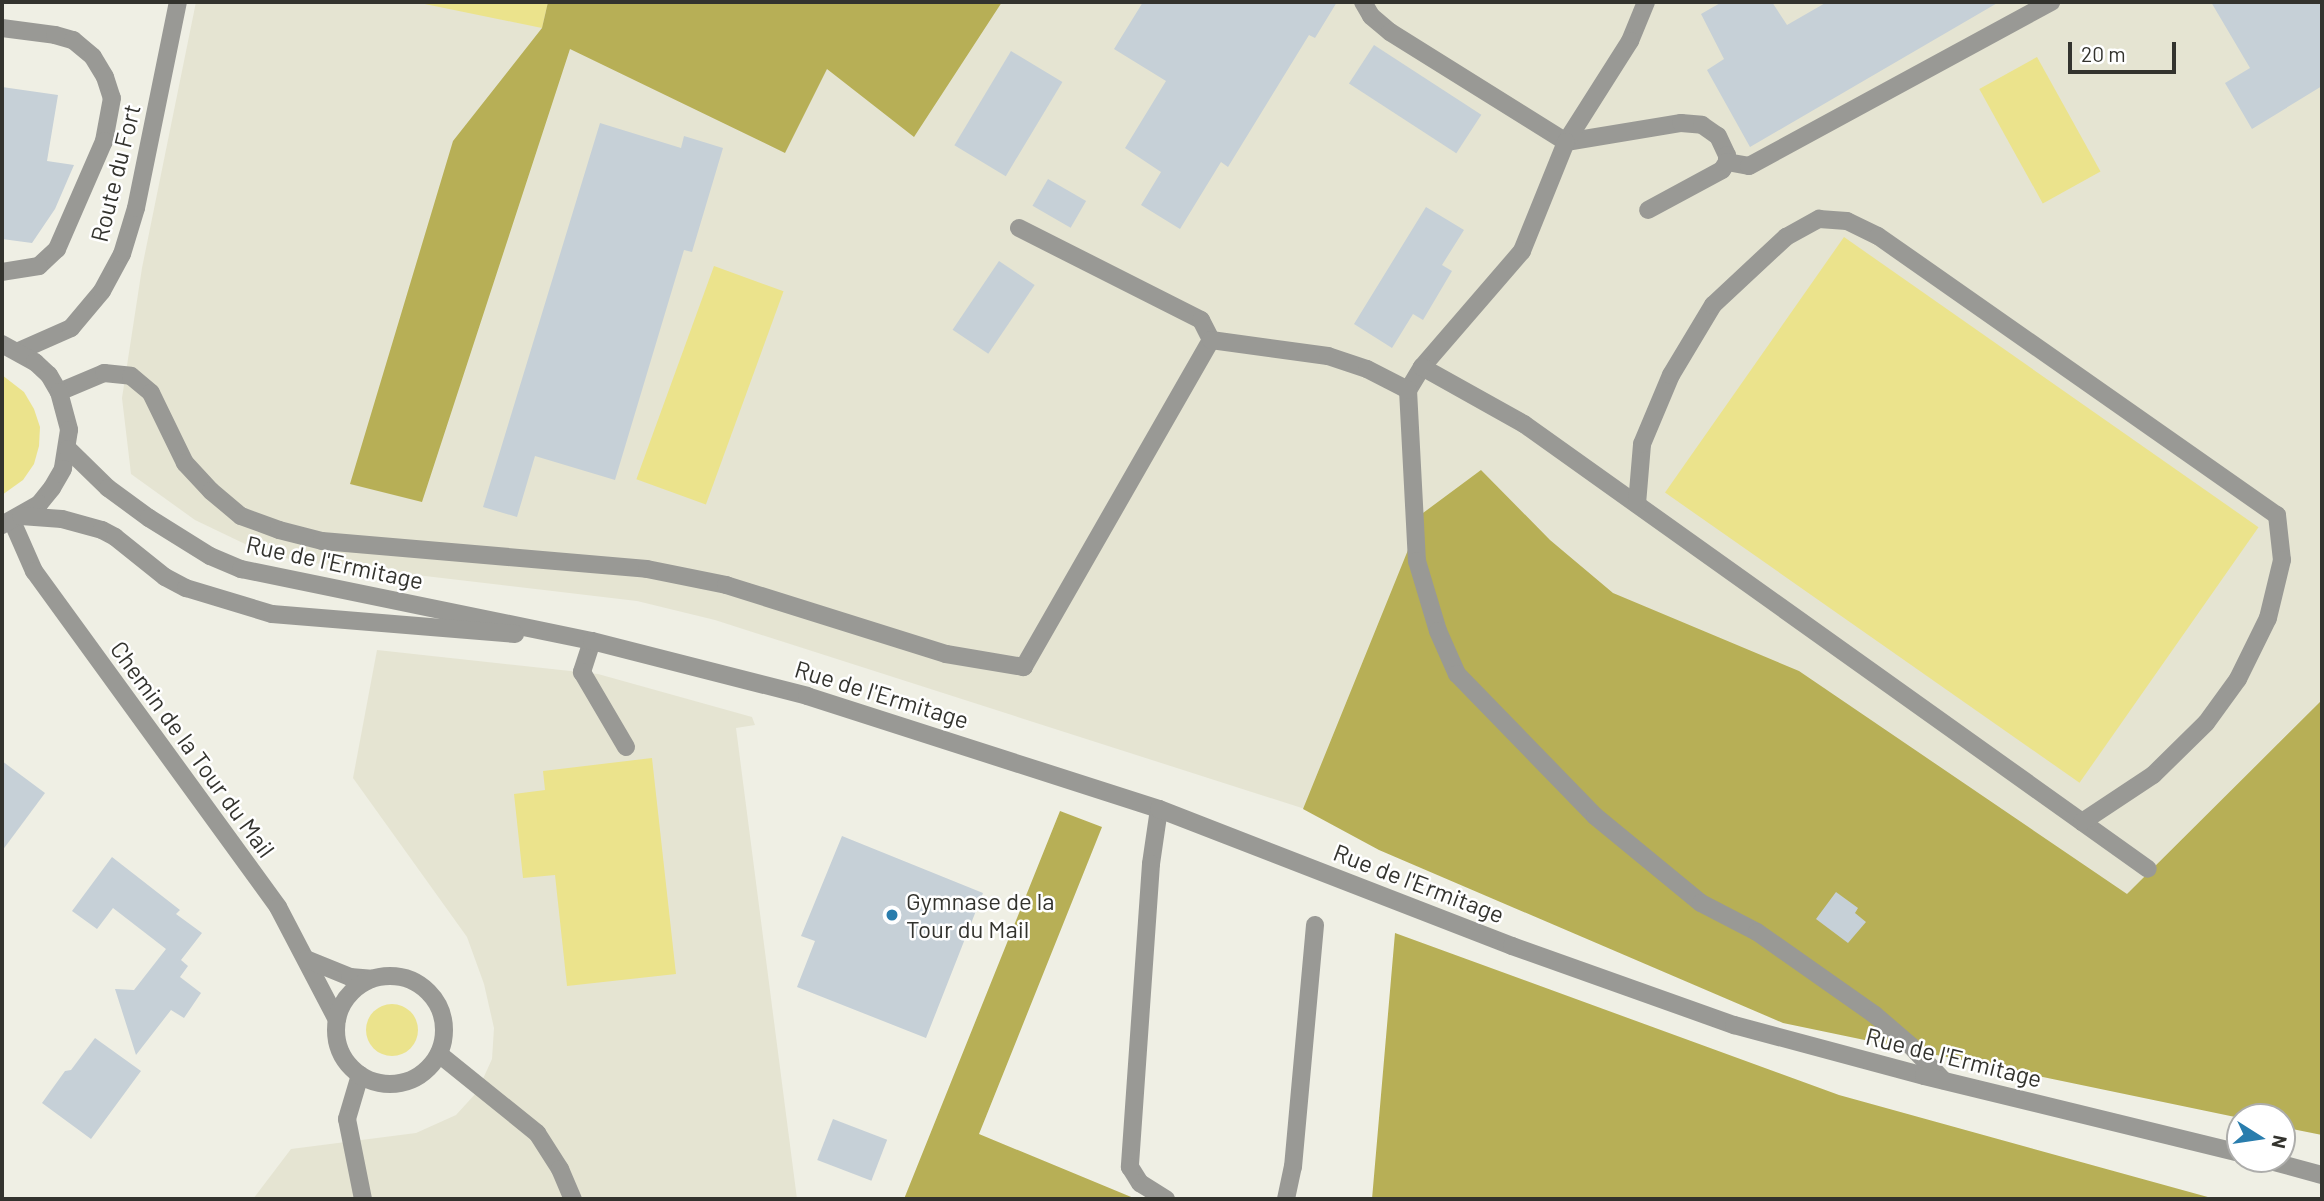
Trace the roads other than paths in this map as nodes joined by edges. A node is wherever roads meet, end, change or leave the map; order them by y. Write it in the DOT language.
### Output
graph roads {
  1 [pos="178,2"];
  2 [pos="1363,2"];
  3 [pos="1665,2"];
  4 [pos="2050,2"];
  5 [pos="1646,4"];
  6 [pos="2,28"];
  7 [pos="1566,142"];
  8 [pos="1727,162"];
  9 [pos="1648,210"];
  10 [pos="1019,228"];
  11 [pos="2,272"];
  12 [pos="1210,340"];
  13 [pos="2,344"];
  14 [pos="19,351"];
  15 [pos="1422,367"];
  16 [pos="1408,390"];
  17 [pos="59,392"];
  18 [pos="68,449"];
  19 [pos="1637,504"];
  20 [pos="8,522"];
  21 [pos="588,640"];
  22 [pos="626,747"];
  23 [pos="1159,809"];
  24 [pos="2082,821"];
  25 [pos="2148,869"];
  26 [pos="1315,925"];
  27 [pos="306,959"];
  28 [pos="371,979"];
  29 [pos="337,1020"];
  30 [pos="439,1054"];
  31 [pos="360,1075"];
  32 [pos="1943,1080"];
  33 [pos="2226,1150"];
  34 [pos="2296,1168"];
  35 [pos="2322,1175"];
  36 [pos="361,1199"];
  37 [pos="573,1199"];
  38 [pos="1166,1199"];
  39 [pos="1286,1199"];
  1 -- 14 [label="street, Route du Fort"];
  2 -- 7 [label="street"];
  3 -- 5 [label="street"];
  4 -- 8 [label="street"];
  5 -- 7 [label="street"];
  6 -- 11 [label="street"];
  7 -- 8 [label="street"];
  7 -- 15 [label="street"];
  8 -- 9 [label="street"];
  10 -- 12 [label="street"];
  12 -- 16 [label="street"];
  12 -- 17 [label="street"];
  13 -- 14 [label="street"];
  14 -- 17 [label="street"];
  15 -- 16 [label="street"];
  15 -- 19 [label="street"];
  16 -- 32 [label="street"];
  17 -- 18 [label="street"];
  18 -- 20 [label="street"];
  18 -- 21 [label="street, Rue de l'Ermitage"];
  19 -- 24 [label="street"];
  19 -- 24 [label="street"];
  20 -- 21 [label="street, Rue de l'Ermitage"];
  20 -- 27 [label="street, Chemin de la Tour du Mail"];
  21 -- 22 [label="street"];
  21 -- 23 [label="street, Rue de l'Ermitage"];
  23 -- 32 [label="street, Rue de l'Ermitage"];
  23 -- 38 [label="street"];
  24 -- 25 [label="street"];
  26 -- 39 [label="street"];
  27 -- 28 [label="street"];
  27 -- 29 [label="street, Chemin de la Tour du Mail"];
  28 -- 29 [label="street"];
  28 -- 30 [label="street"];
  29 -- 31 [label="street"];
  30 -- 31 [label="street"];
  30 -- 37 [label="street"];
  31 -- 36 [label="street"];
  32 -- 33 [label="street, Rue de l'Ermitage"];
  34 -- 35 [label="street"];
}
